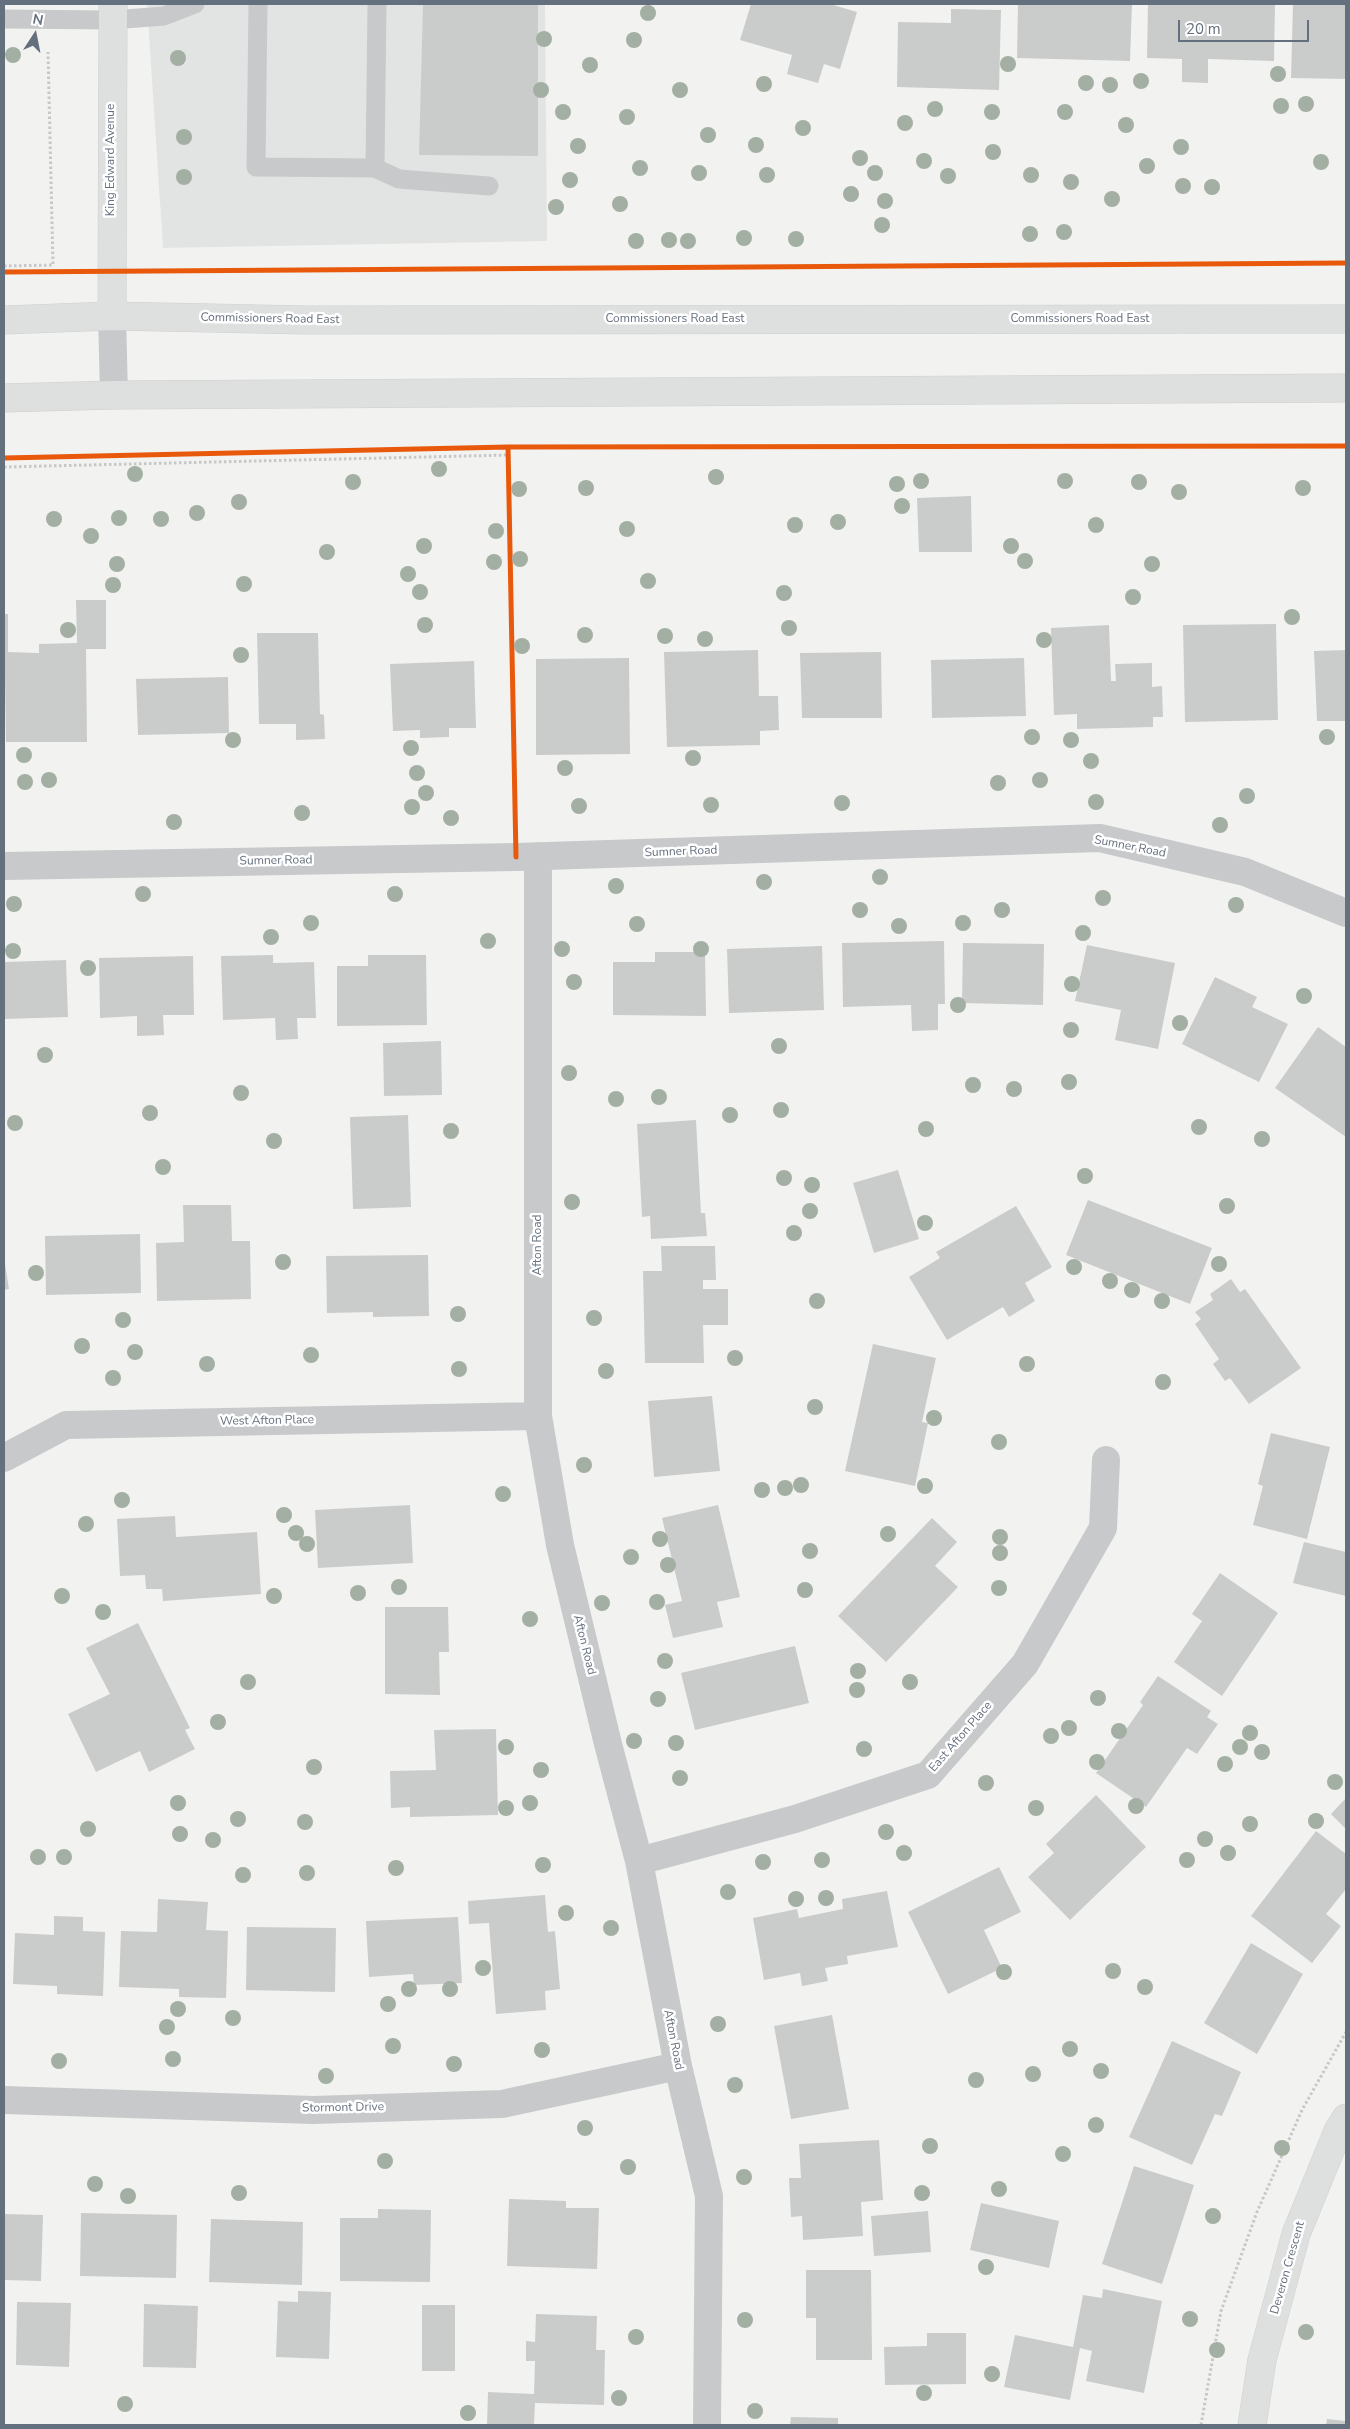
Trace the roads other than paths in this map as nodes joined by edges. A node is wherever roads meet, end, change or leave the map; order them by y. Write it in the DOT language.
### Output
graph roads {
  1 [pos="196,4"];
  2 [pos="258,4"];
  3 [pos="377,4"];
  4 [pos="112,12"];
  5 [pos="4,20"];
  6 [pos="375,168"];
  7 [pos="489,186"];
  8 [pos="112,316"];
  9 [pos="1346,319"];
  10 [pos="4,320"];
  11 [pos="1346,388"];
  12 [pos="114,395"];
  13 [pos="4,398"];
  14 [pos="538,856"];
  15 [pos="4,866"];
  16 [pos="1346,913"];
  17 [pos="538,1416"];
  18 [pos="4,1458"];
  19 [pos="1106,1460"];
  20 [pos="640,1861"];
  21 [pos="678,2066"];
  22 [pos="4,2100"];
  23 [pos="1346,2118"];
  24 [pos="707,2425"];
  25 [pos="1252,2425"];
  1 -- 4 [label="lane"];
  2 -- 6 [label="lane"];
  3 -- 6 [label="lane"];
  4 -- 5 [label="lane"];
  4 -- 8 [label="main road, King Edward Avenue"];
  6 -- 7 [label="lane"];
  8 -- 9 [label="main road, Commissioners Road East"];
  8 -- 10 [label="main road, Commissioners Road East"];
  8 -- 12 [label="street"];
  11 -- 12 [label="main road"];
  12 -- 13 [label="main road"];
  14 -- 15 [label="street, Sumner Road"];
  14 -- 16 [label="street, Sumner Road"];
  14 -- 17 [label="street, Afton Road"];
  17 -- 18 [label="street, West Afton Place"];
  17 -- 20 [label="street, Afton Road"];
  19 -- 20 [label="street, East Afton Place"];
  20 -- 21 [label="street, Afton Road"];
  21 -- 22 [label="street, Stormont Drive"];
  21 -- 24 [label="street, Afton Road"];
  23 -- 25 [label="main road, Deveron Crescent"];
}
